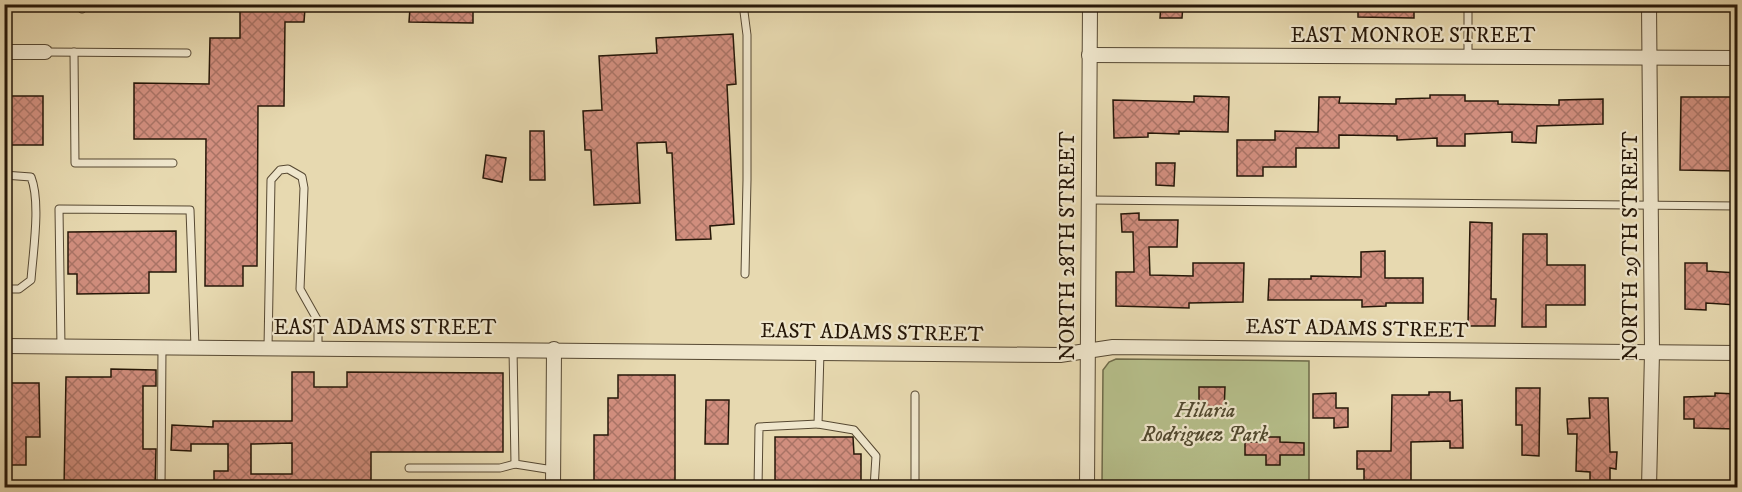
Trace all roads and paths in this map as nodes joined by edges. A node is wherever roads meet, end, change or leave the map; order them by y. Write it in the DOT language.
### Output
graph roads {
  1 [pos="743,4"];
  2 [pos="1090,4"];
  3 [pos="1468,4"];
  4 [pos="1649,4"];
  5 [pos="4,52"];
  6 [pos="45,52"];
  7 [pos="74,52"];
  8 [pos="187,53"];
  9 [pos="1089,55"];
  10 [pos="1468,56"];
  11 [pos="1650,57"];
  12 [pos="1737,58"];
  13 [pos="173,163"];
  14 [pos="4,175"];
  15 [pos="1089,200"];
  16 [pos="1651,205"];
  17 [pos="1737,206"];
  18 [pos="745,274"];
  19 [pos="4,289"];
  20 [pos="4,346"];
  21 [pos="61,347"];
  22 [pos="162,347"];
  23 [pos="195,348"];
  24 [pos="268,348"];
  25 [pos="318,348"];
  26 [pos="513,349"];
  27 [pos="554,350"];
  28 [pos="1652,351"];
  29 [pos="820,352"];
  30 [pos="1088,352"];
  31 [pos="1737,353"];
  32 [pos="915,395"];
  33 [pos="818,424"];
  34 [pos="515,464"];
  35 [pos="409,468"];
  36 [pos="554,470"];
  37 [pos="161,488"];
  38 [pos="554,488"];
  39 [pos="758,488"];
  40 [pos="874,488"];
  41 [pos="915,488"];
  42 [pos="1087,488"];
  43 [pos="1649,488"];
  1 -- 18 [label="lane"];
  2 -- 9 [label="street, NORTH 28TH STREET"];
  3 -- 10 [label="lane"];
  4 -- 11 [label="street, NORTH 29TH STREET"];
  5 -- 6 [label="street"];
  6 -- 7 [label="lane"];
  7 -- 8 [label="lane"];
  7 -- 13 [label="lane"];
  9 -- 10 [label="street, EAST MONROE STREET"];
  9 -- 15 [label="street, NORTH 28TH STREET"];
  10 -- 11 [label="street, EAST MONROE STREET"];
  11 -- 12 [label="street, EAST MONROE STREET"];
  11 -- 16 [label="street, NORTH 29TH STREET"];
  14 -- 19 [label="lane"];
  15 -- 16 [label="lane"];
  15 -- 30 [label="street, NORTH 28TH STREET"];
  16 -- 17 [label="lane"];
  16 -- 28 [label="street, NORTH 29TH STREET"];
  20 -- 21 [label="street, EAST ADAMS STREET"];
  21 -- 22 [label="street, EAST ADAMS STREET"];
  21 -- 23 [label="lane"];
  22 -- 23 [label="street, EAST ADAMS STREET"];
  22 -- 37 [label="lane"];
  23 -- 24 [label="street, EAST ADAMS STREET"];
  24 -- 25 [label="street, EAST ADAMS STREET"];
  24 -- 25 [label="lane"];
  25 -- 26 [label="street, EAST ADAMS STREET"];
  26 -- 27 [label="street, EAST ADAMS STREET"];
  26 -- 34 [label="lane"];
  27 -- 29 [label="street, EAST ADAMS STREET"];
  27 -- 36 [label="street"];
  28 -- 30 [label="street, EAST ADAMS STREET"];
  28 -- 31 [label="street, EAST ADAMS STREET"];
  28 -- 43 [label="street, NORTH 29TH STREET"];
  29 -- 30 [label="street, EAST ADAMS STREET"];
  29 -- 33 [label="lane"];
  30 -- 42 [label="street, NORTH 28TH STREET"];
  32 -- 41 [label="lane"];
  33 -- 39 [label="lane"];
  33 -- 40 [label="lane"];
  34 -- 35 [label="lane"];
  34 -- 36 [label="lane"];
  36 -- 38 [label="street"];
}
